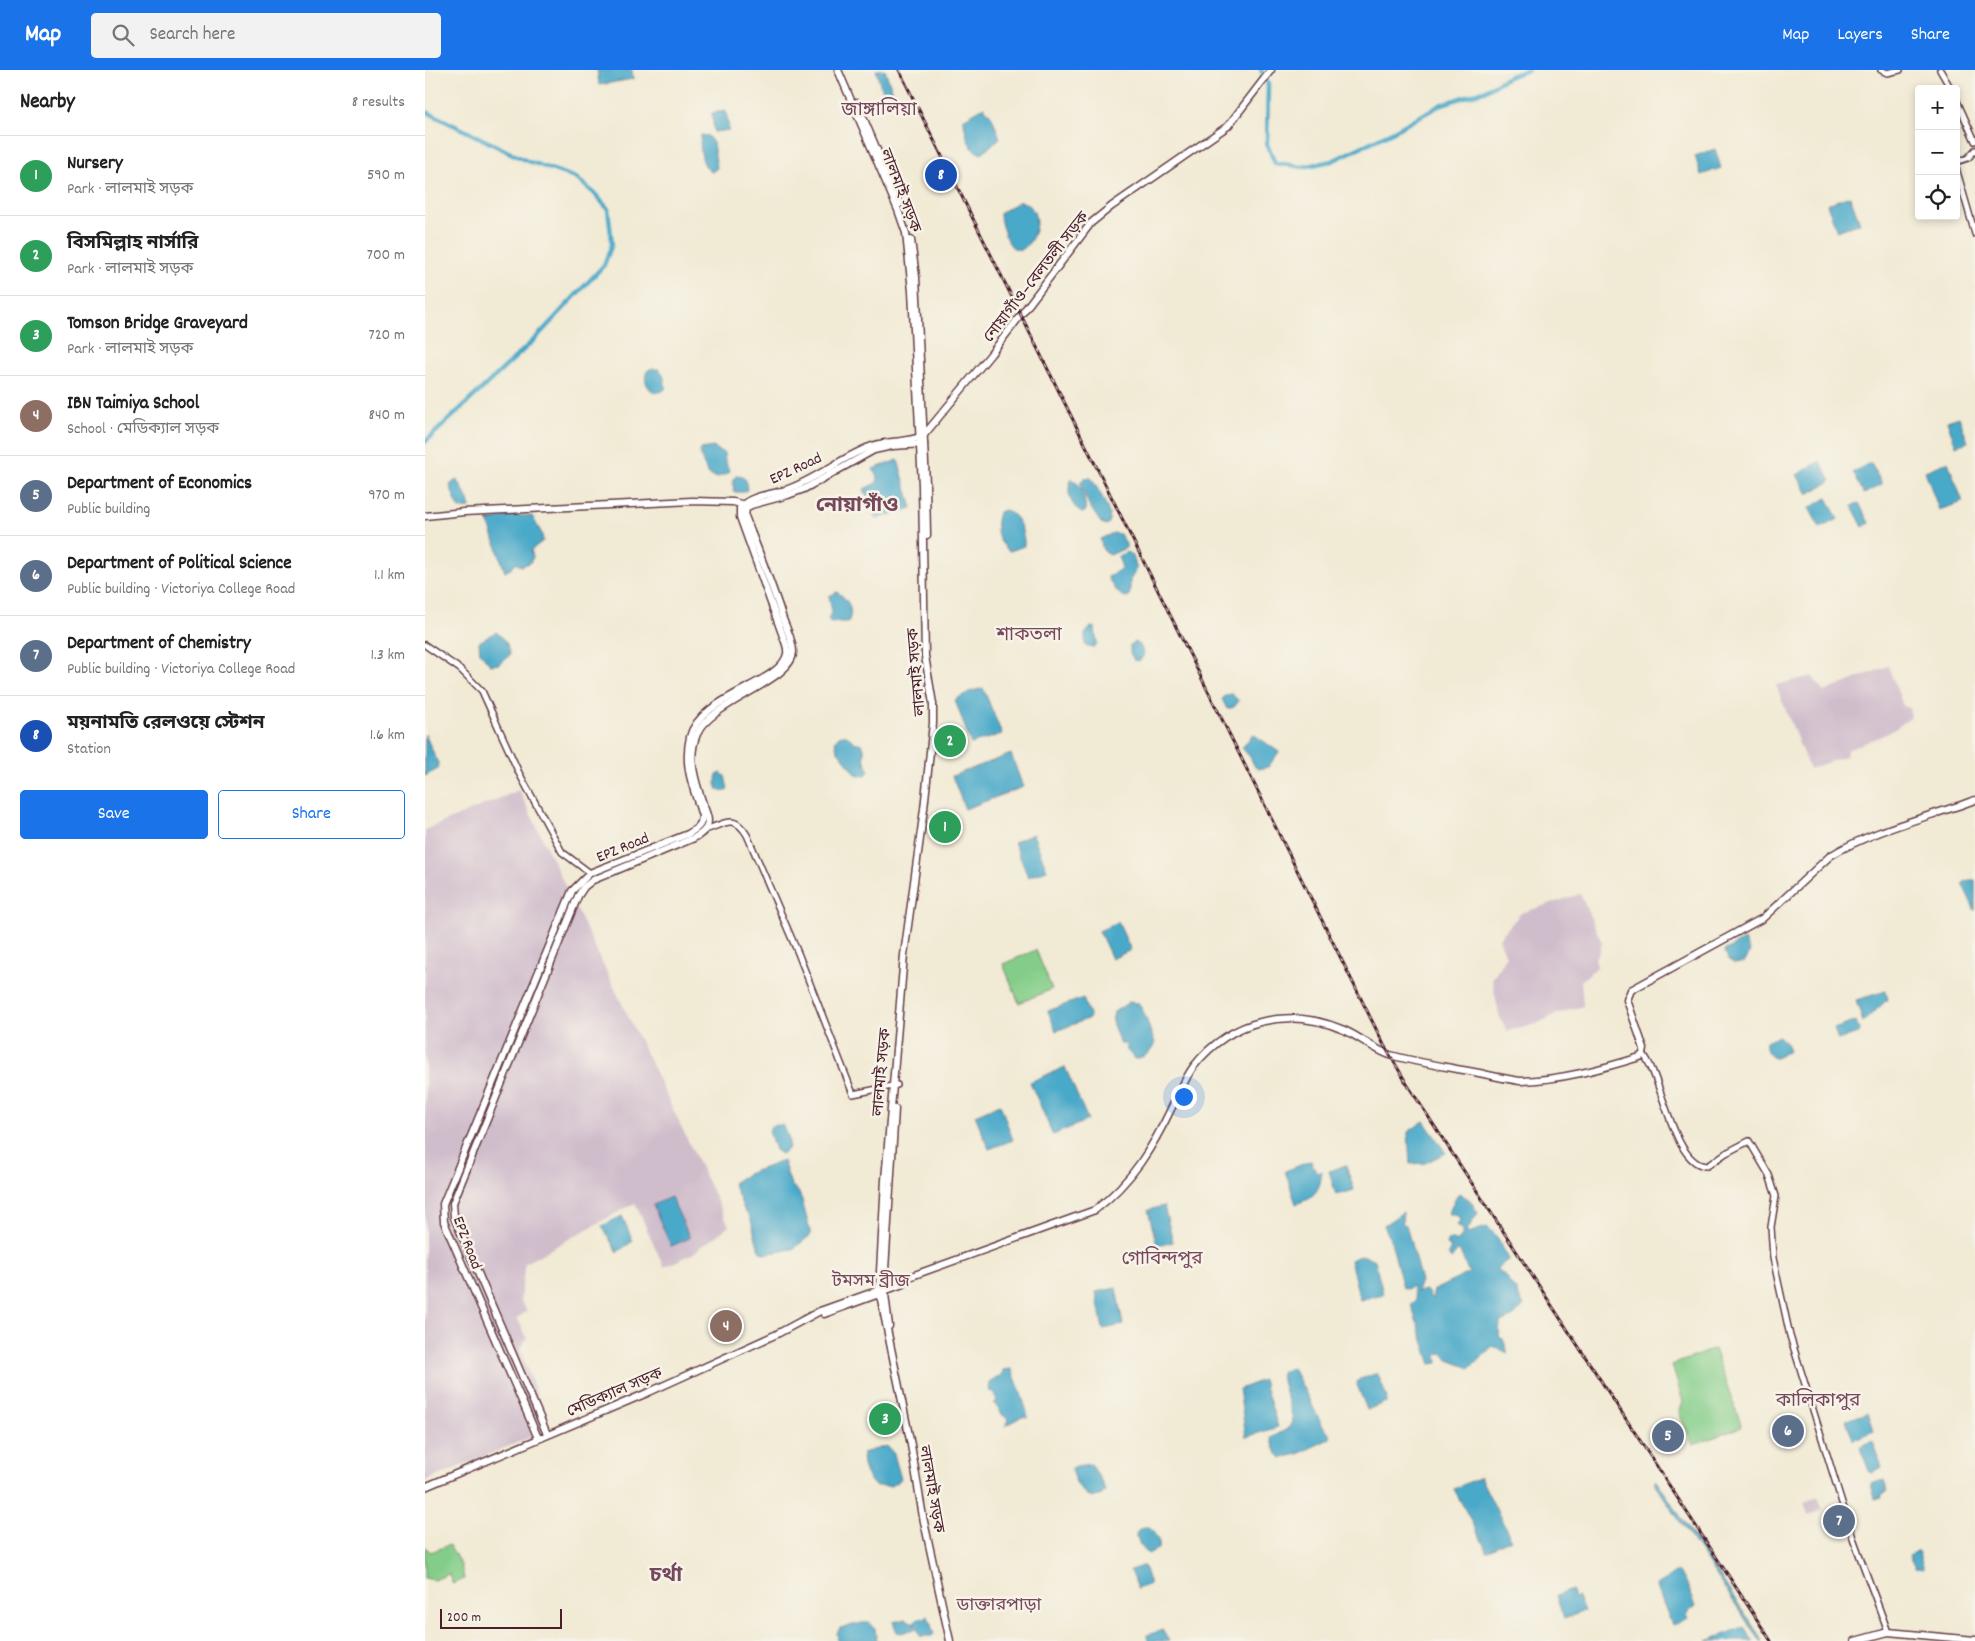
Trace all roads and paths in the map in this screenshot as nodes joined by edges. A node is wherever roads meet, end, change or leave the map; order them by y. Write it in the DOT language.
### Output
graph roads {
  1 [pos="838,70"];
  2 [pos="843,70"];
  3 [pos="1271,70"];
  4 [pos="1881,70"];
  5 [pos="1900,70"];
  6 [pos="1940,70"];
  7 [pos="1949,85"];
  8 [pos="1960,108"];
  9 [pos="1975,141"];
  10 [pos="1975,150"];
  11 [pos="1960,161"];
  12 [pos="1958,175"];
  13 [pos="900,210"];
  14 [pos="1975,234"];
  15 [pos="922,441"];
  16 [pos="745,506"];
  17 [pos="425,516"];
  18 [pos="770,588"];
  19 [pos="425,645"];
  20 [pos="1975,800"];
  21 [pos="705,830"];
  22 [pos="589,873"];
  23 [pos="1643,1054"];
  24 [pos="895,1086"];
  25 [pos="882,1290"];
  26 [pos="547,1434"];
  27 [pos="538,1438"];
  28 [pos="425,1487"];
  29 [pos="1888,1632"];
  30 [pos="1975,1640"];
  31 [pos="950,1641"];
  32 [pos="1855,1641"];
  1 -- 13 [label="main road, লালমাই সড়ক"];
  2 -- 13 [label="main road, লালমাই সড়ক"];
  3 -- 15 [label="main road, নোয়াগাঁও–বেলতলী সড়ক"];
  4 -- 5 [label="street"];
  6 -- 7 [label="street"];
  8 -- 9 [label="street"];
  10 -- 11 [label="street"];
  12 -- 14 [label="street"];
  13 -- 15 [label="main road, লালমাই সড়ক"];
  15 -- 16 [label="main road, EPZ Road"];
  15 -- 24 [label="main road, লালমাই সড়ক"];
  16 -- 17 [label="main road"];
  16 -- 18 [label="main road, EPZ Road"];
  18 -- 21 [label="main road, EPZ Road"];
  18 -- 22 [label="main road, EPZ Road"];
  19 -- 22 [label="street"];
  20 -- 23 [label="main road"];
  21 -- 24 [label="street"];
  21 -- 26 [label="main road, EPZ Road"];
  22 -- 27 [label="main road, EPZ Road"];
  23 -- 25 [label="main road, মেডিক্যাল সড়ক"];
  23 -- 29 [label="street"];
  24 -- 25 [label="main road, লালমাই সড়ক"];
  25 -- 26 [label="main road, মেডিক্যাল সড়ক"];
  25 -- 31 [label="main road, লালমাই সড়ক"];
  26 -- 27 [label="main road, মেডিক্যাল সড়ক"];
  27 -- 28 [label="main road, মেডিক্যাল সড়ক"];
  29 -- 30 [label="main road"];
  29 -- 32 [label="main road"];
}
